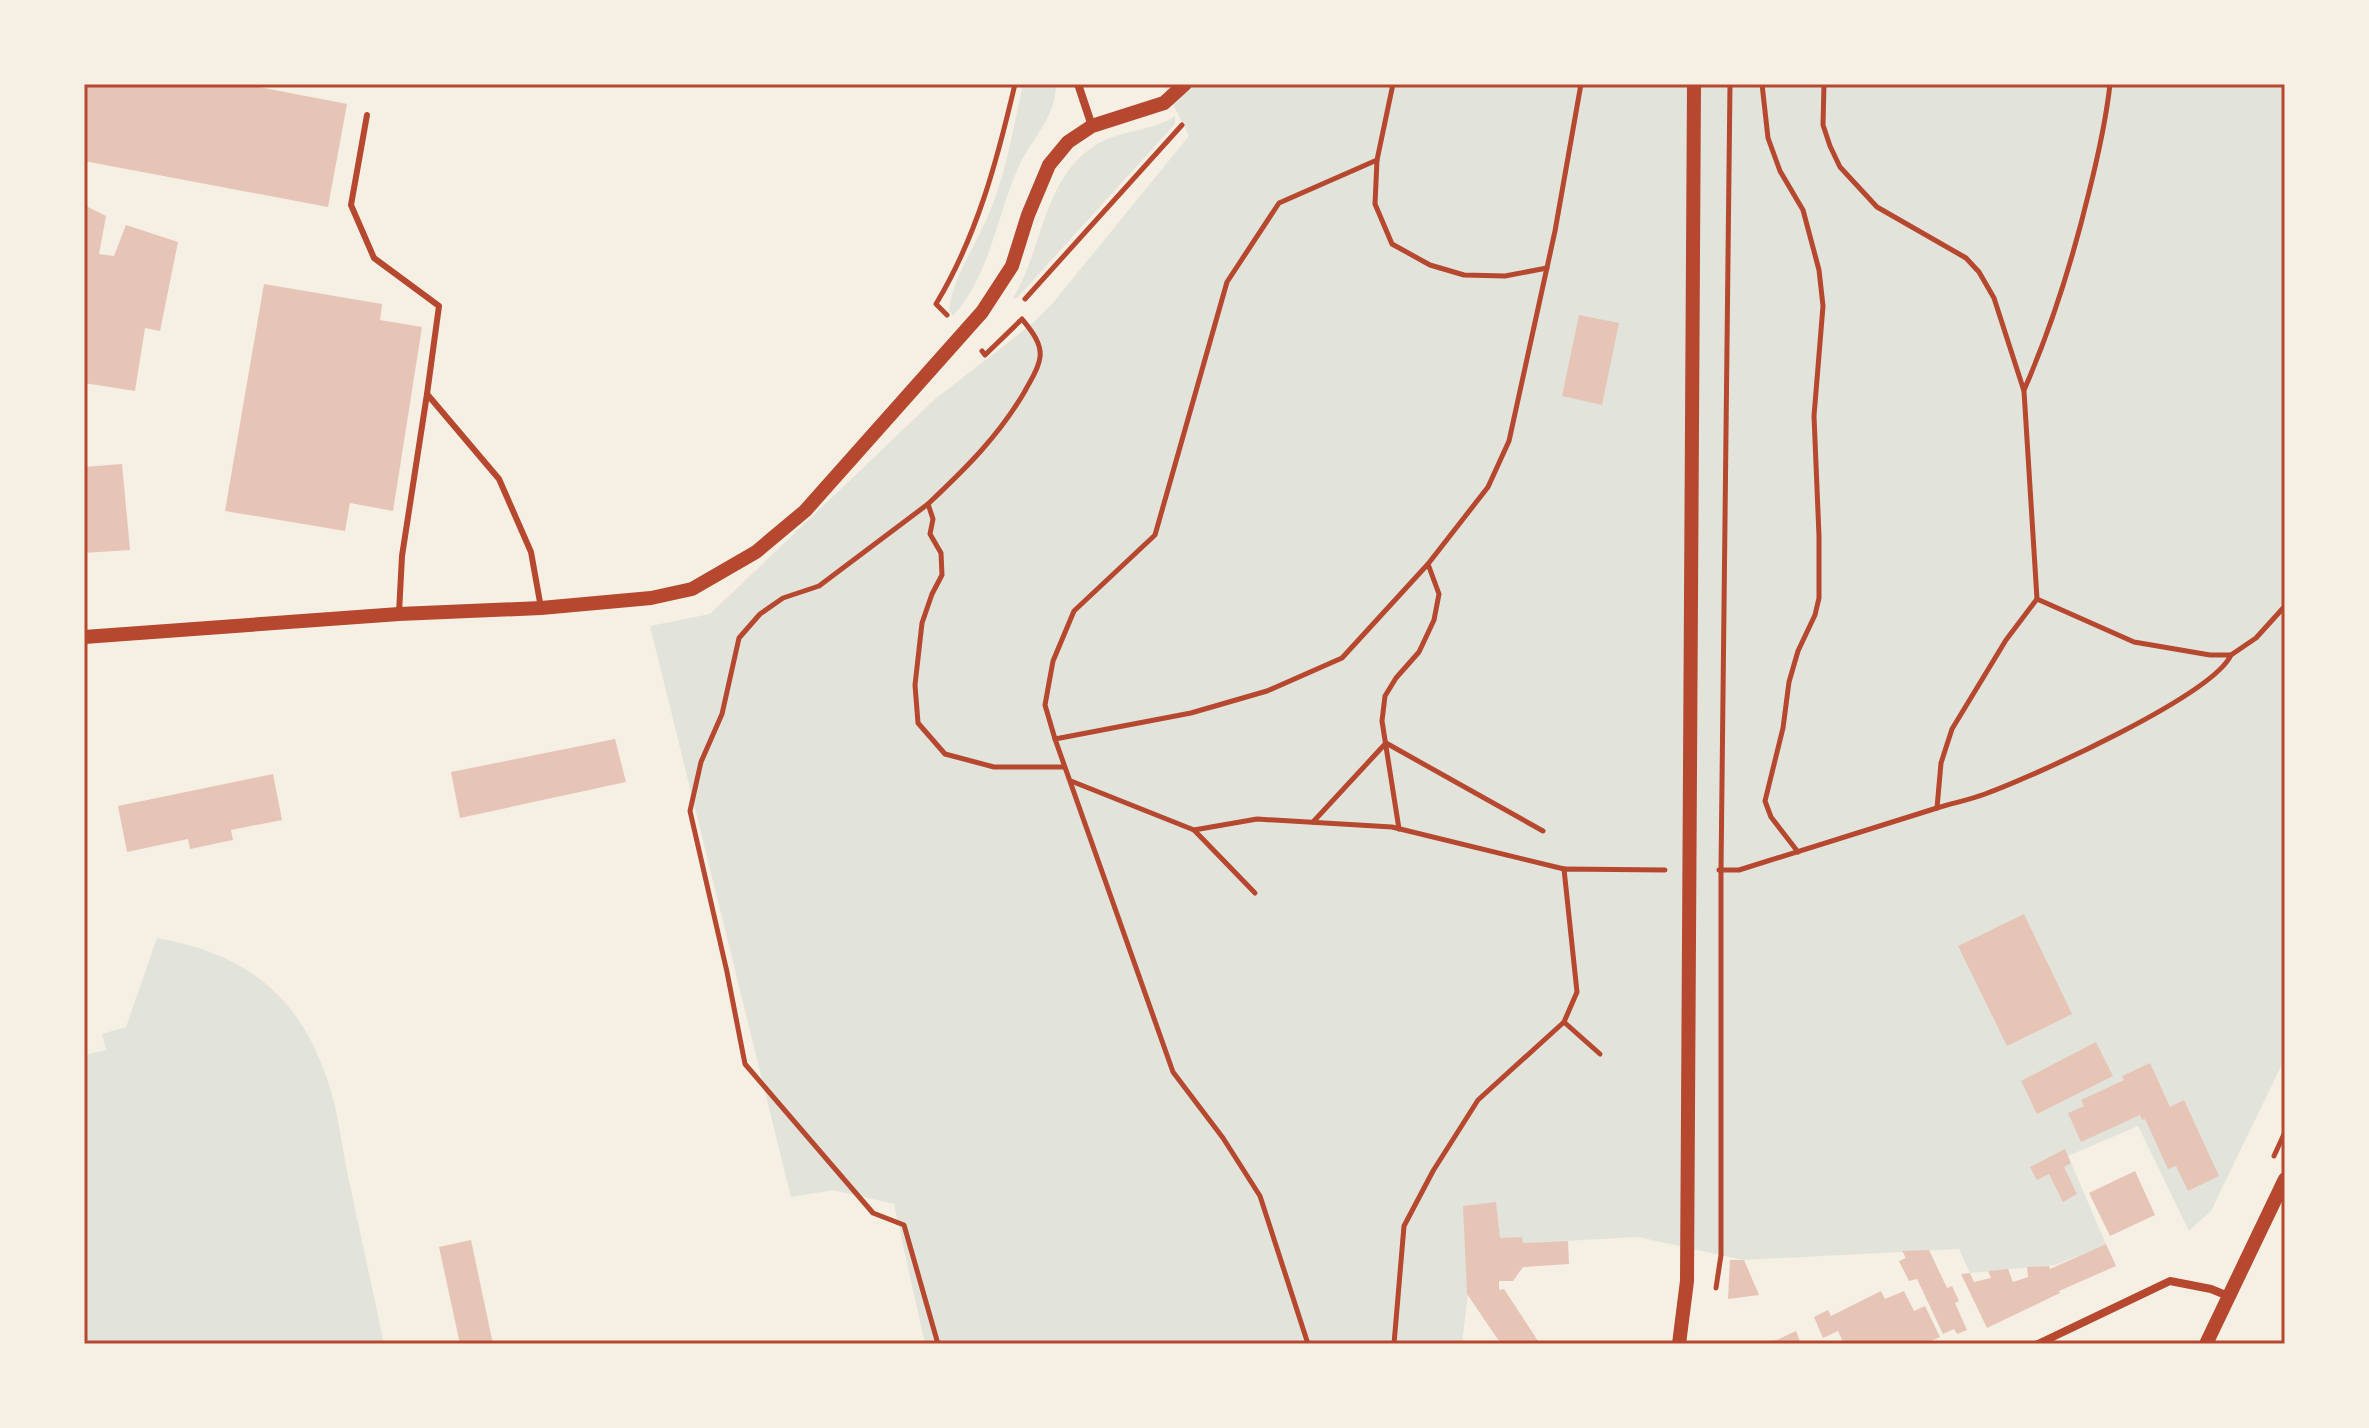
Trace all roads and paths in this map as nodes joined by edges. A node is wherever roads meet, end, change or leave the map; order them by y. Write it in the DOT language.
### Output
graph roads {
  1 [pos="1015,84"];
  2 [pos="1078,84"];
  3 [pos="1185,84"];
  4 [pos="1393,84"];
  5 [pos="1581,84"];
  6 [pos="1694,84"];
  7 [pos="1730,84"];
  8 [pos="1762,84"];
  9 [pos="1824,84"];
  10 [pos="2110,84"];
  11 [pos="367,115"];
  12 [pos="1187,118"];
  13 [pos="1092,126"];
  14 [pos="1377,160"];
  15 [pos="1547,268"];
  16 [pos="1015,310"];
  17 [pos="965,332"];
  18 [pos="2024,391"];
  19 [pos="427,394"];
  20 [pos="928,504"];
  21 [pos="1428,564"];
  22 [pos="2037,599"];
  23 [pos="2285,606"];
  24 [pos="541,608"];
  25 [pos="399,614"];
  26 [pos="84,637"];
  27 [pos="2231,655"];
  28 [pos="1055,739"];
  29 [pos="1386,743"];
  30 [pos="1065,767"];
  31 [pos="1070,781"];
  32 [pos="1937,808"];
  33 [pos="1313,822"];
  34 [pos="1399,829"];
  35 [pos="1194,830"];
  36 [pos="1543,831"];
  37 [pos="1798,853"];
  38 [pos="1564,869"];
  39 [pos="1721,870"];
  40 [pos="1690,871"];
  41 [pos="1255,893"];
  42 [pos="1564,1022"];
  43 [pos="1600,1054"];
  44 [pos="2285,1179"];
  45 [pos="2228,1296"];
  46 [pos="1714,1298"];
  47 [pos="938,1344"];
  48 [pos="1308,1344"];
  49 [pos="1394,1344"];
  50 [pos="1679,1344"];
  51 [pos="2038,1344"];
  52 [pos="2206,1344"];
  1 -- 17 [label="path"];
  2 -- 13 [label="street"];
  3 -- 13 [label="street"];
  4 -- 14 [label="path"];
  5 -- 15 [label="path"];
  6 -- 40 [label="street"];
  7 -- 39 [label="path"];
  8 -- 37 [label="path"];
  9 -- 18 [label="path"];
  10 -- 18 [label="path"];
  11 -- 19 [label="lane"];
  12 -- 16 [label="path"];
  13 -- 17 [label="street"];
  14 -- 15 [label="path"];
  14 -- 28 [label="path"];
  15 -- 21 [label="path"];
  17 -- 20 [label="path"];
  17 -- 24 [label="street"];
  18 -- 22 [label="path"];
  19 -- 24 [label="lane"];
  19 -- 25 [label="lane"];
  20 -- 30 [label="path"];
  20 -- 47 [label="path"];
  21 -- 28 [label="path"];
  21 -- 29 [label="path"];
  22 -- 27 [label="path"];
  22 -- 32 [label="path"];
  23 -- 27 [label="path"];
  24 -- 25 [label="street"];
  25 -- 26 [label="street"];
  27 -- 32 [label="path"];
  28 -- 30 [label="path"];
  29 -- 33 [label="path"];
  29 -- 34 [label="path"];
  29 -- 36 [label="path"];
  30 -- 31 [label="path"];
  31 -- 35 [label="path"];
  31 -- 48 [label="path"];
  32 -- 37 [label="path"];
  33 -- 34 [label="path"];
  33 -- 35 [label="path"];
  34 -- 38 [label="path"];
  35 -- 41 [label="path"];
  37 -- 39 [label="path"];
  38 -- 40 [label="path"];
  38 -- 42 [label="path"];
  39 -- 40 [label="path"];
  39 -- 46 [label="path"];
  40 -- 50 [label="street"];
  42 -- 43 [label="path"];
  42 -- 49 [label="path"];
  44 -- 45 [label="street"];
  45 -- 51 [label="street"];
  45 -- 52 [label="street"];
}
